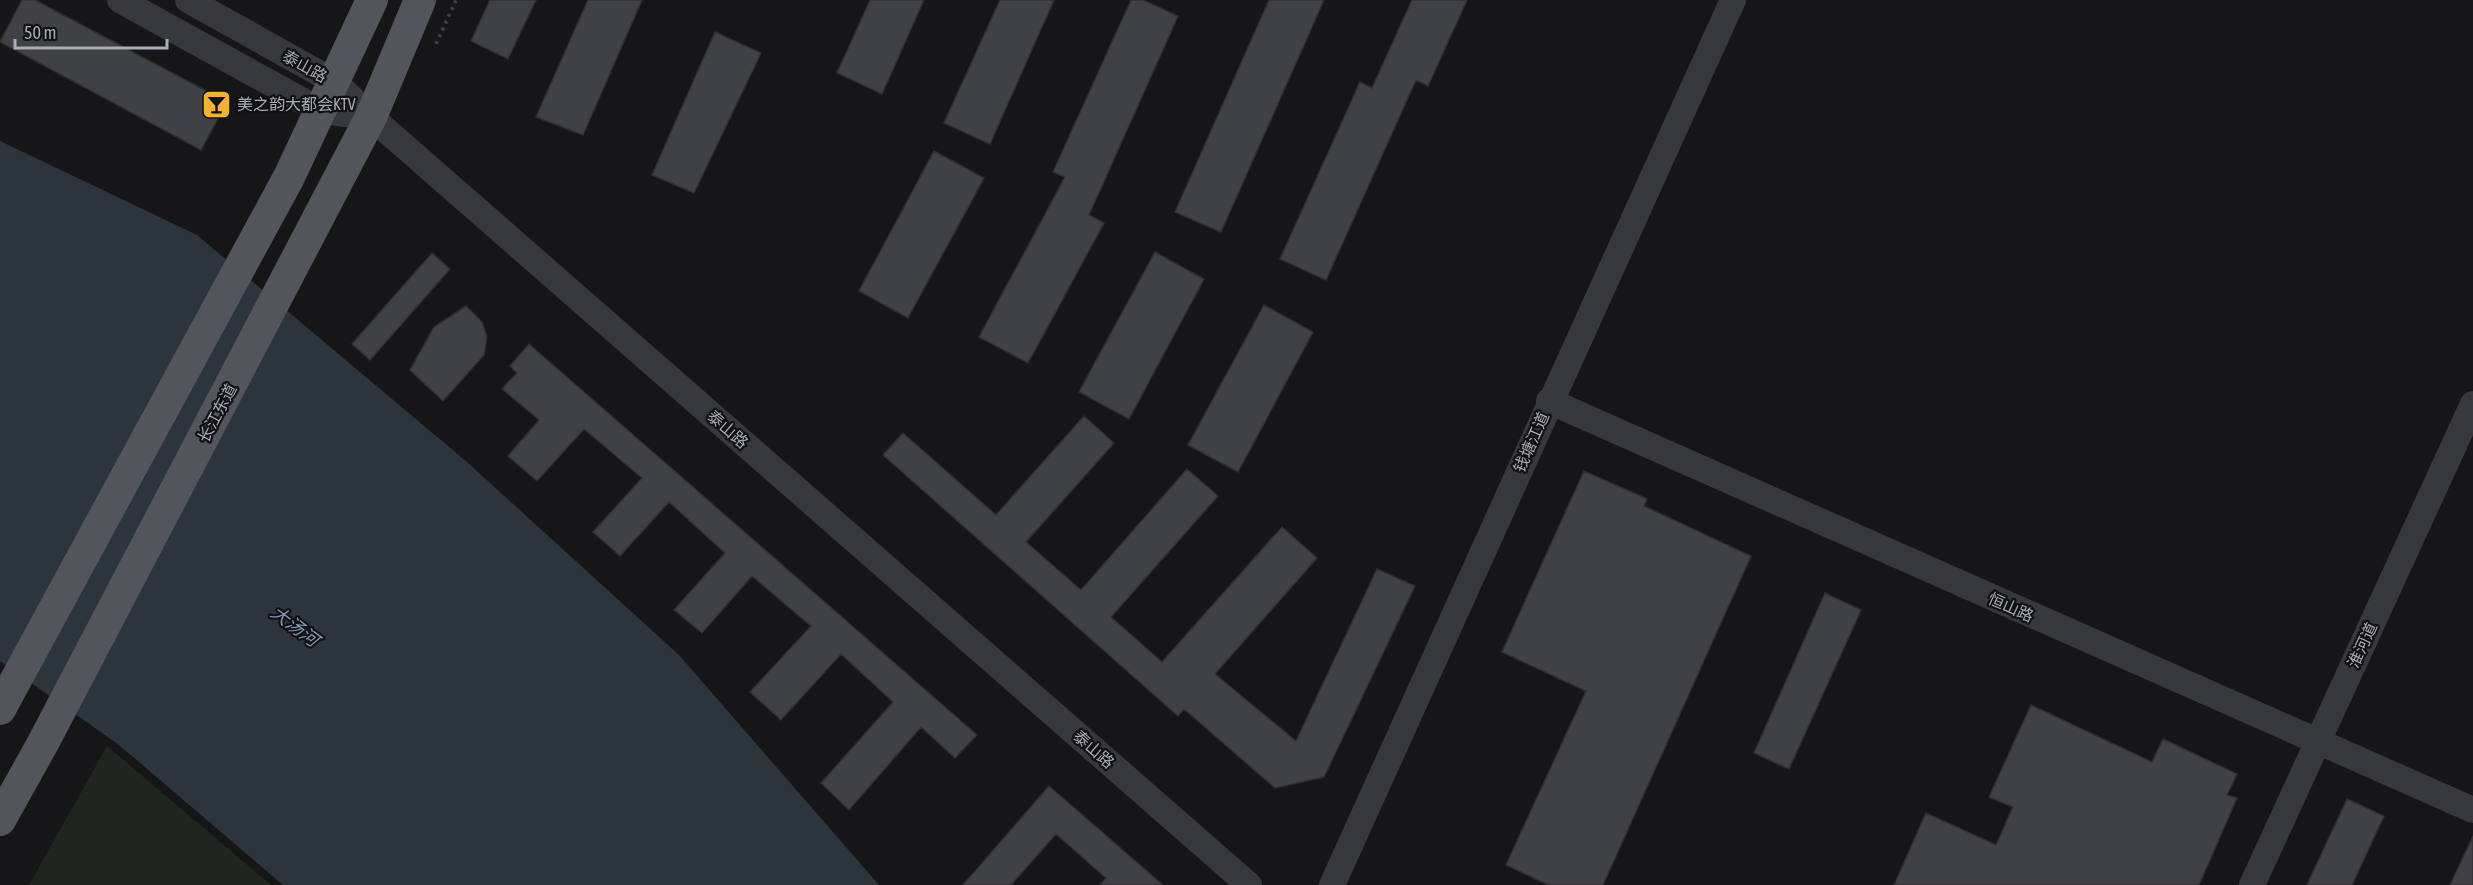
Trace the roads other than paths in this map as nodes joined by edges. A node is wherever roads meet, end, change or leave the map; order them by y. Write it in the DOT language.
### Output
graph roads {
  1 [pos="120,0"];
  2 [pos="188,0"];
  3 [pos="372,0"];
  4 [pos="420,0"];
  5 [pos="1733,0"];
  6 [pos="335,82"];
  7 [pos="321,111"];
  8 [pos="371,117"];
  9 [pos="1550,401"];
  10 [pos="2473,404"];
  11 [pos="0,709"];
  12 [pos="2317,743"];
  13 [pos="2473,810"];
  14 [pos="0,820"];
  15 [pos="1249,885"];
  16 [pos="1332,885"];
  17 [pos="2252,885"];
  1 -- 7 [label="street"];
  2 -- 6 [label="street, 泰山路"];
  3 -- 6 [label="main road"];
  4 -- 8 [label="main road, 长江东道"];
  5 -- 9 [label="street, 钱塘江道"];
  6 -- 7 [label="main road"];
  6 -- 8 [label="street, 泰山路"];
  7 -- 8 [label="street"];
  7 -- 11 [label="main road"];
  8 -- 14 [label="main road, 长江东道"];
  8 -- 15 [label="street, 泰山路"];
  9 -- 12 [label="street, 恒山路"];
  9 -- 16 [label="street, 钱塘江道"];
  10 -- 12 [label="street, 淮河道"];
  12 -- 13 [label="street, 恒山路"];
  12 -- 17 [label="street, 淮河道"];
}
